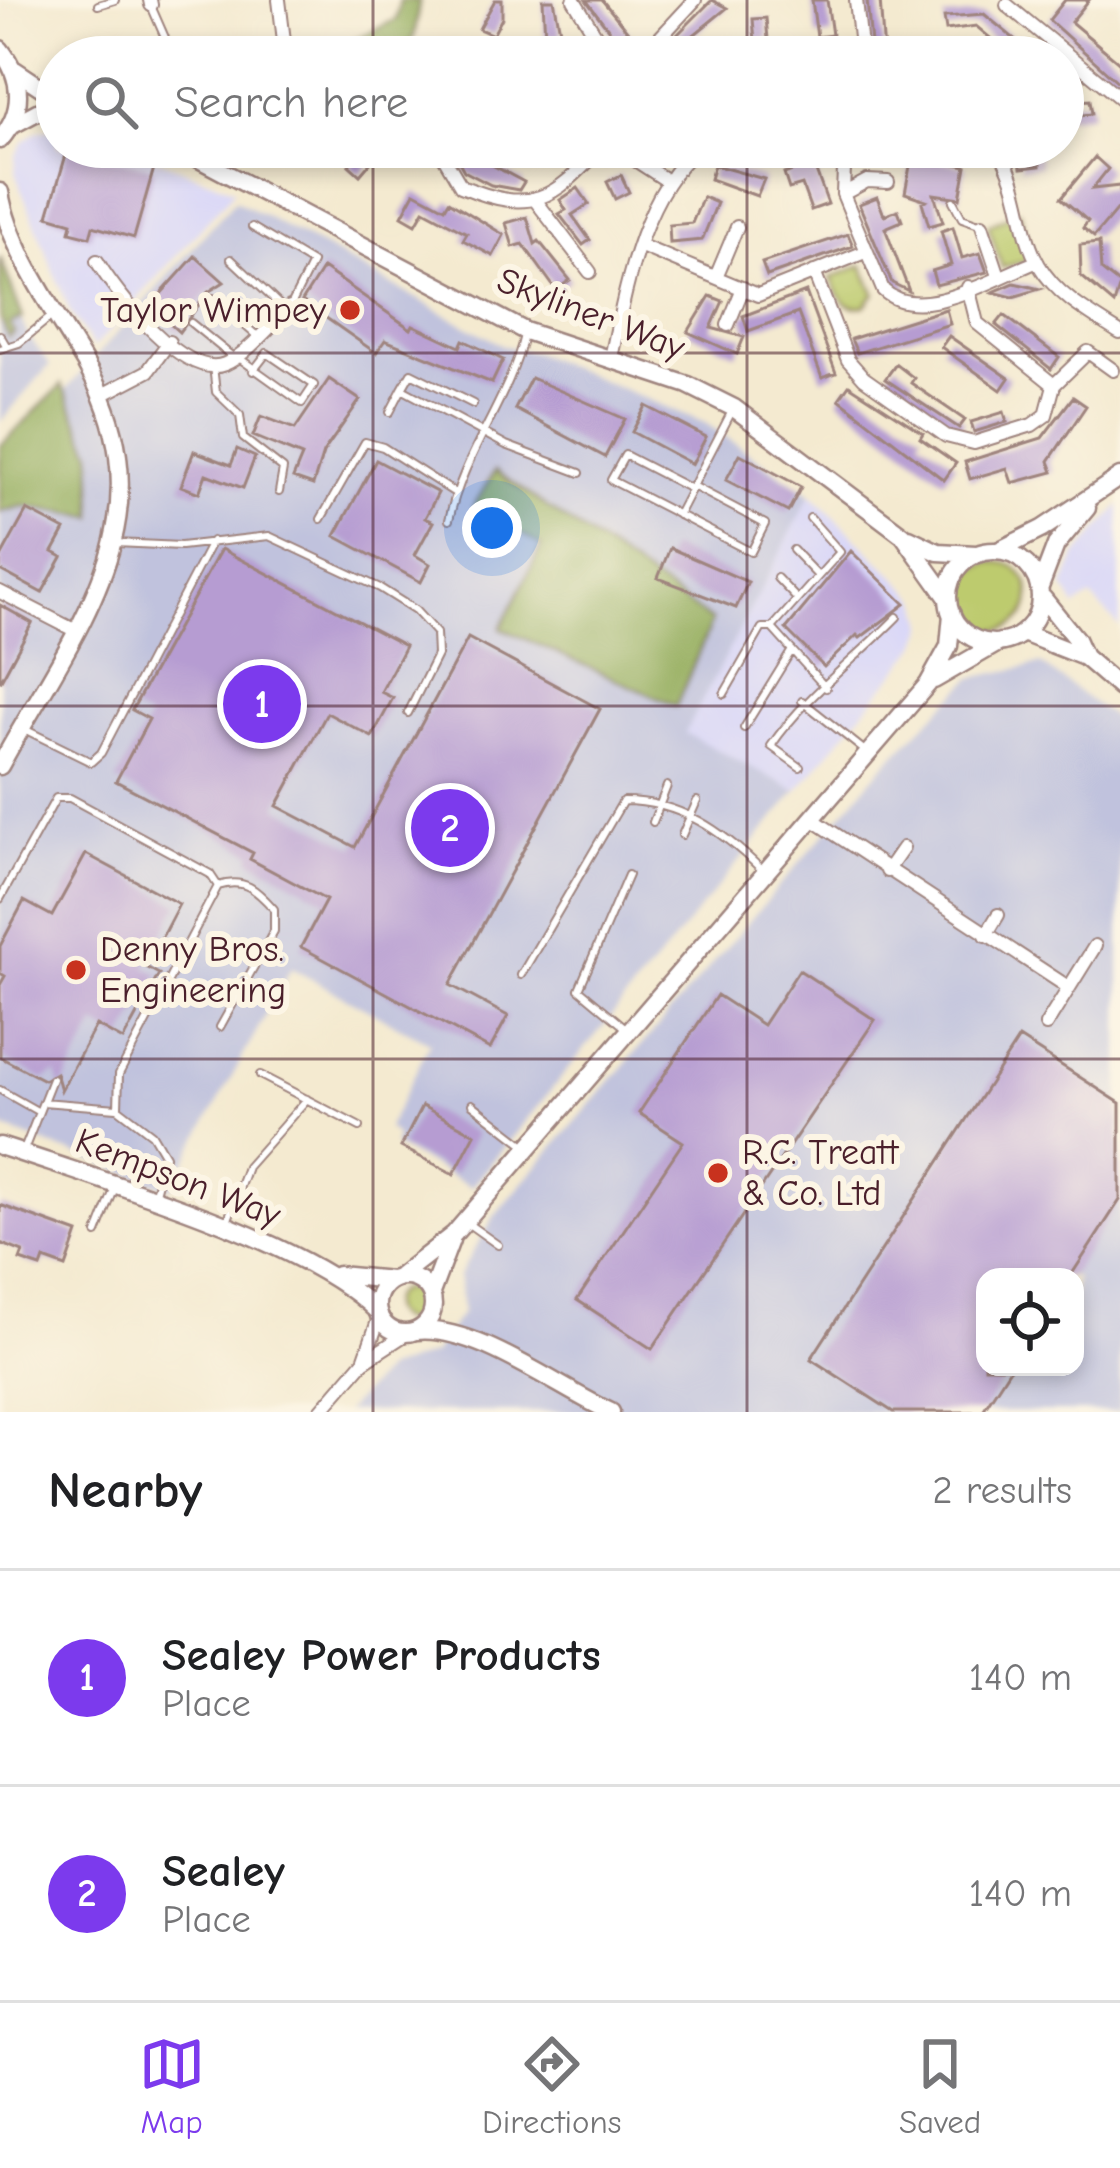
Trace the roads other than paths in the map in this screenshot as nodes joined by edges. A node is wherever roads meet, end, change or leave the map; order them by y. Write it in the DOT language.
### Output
graph roads {
  1 [pos="115,0"];
  2 [pos="279,0"];
  3 [pos="574,0"];
  4 [pos="695,0"];
  5 [pos="856,0"];
  6 [pos="150,2"];
  7 [pos="1007,4"];
  8 [pos="98,5"];
  9 [pos="164,36"];
  10 [pos="283,36"];
  11 [pos="595,36"];
  12 [pos="662,36"];
  13 [pos="860,36"];
  14 [pos="1045,36"];
  15 [pos="0,49"];
  16 [pos="1084,68"];
  17 [pos="14,69"];
  18 [pos="36,84"];
  19 [pos="1120,98"];
  20 [pos="36,113"];
  21 [pos="3,137"];
  22 [pos="216,168"];
  23 [pos="450,168"];
  24 [pos="583,168"];
  25 [pos="647,168"];
  26 [pos="678,168"];
  27 [pos="844,168"];
  28 [pos="1011,168"];
  29 [pos="666,180"];
  30 [pos="888,182"];
  31 [pos="843,194"];
  32 [pos="1,199"];
  33 [pos="536,201"];
  34 [pos="953,201"];
  35 [pos="982,225"];
  36 [pos="252,227"];
  37 [pos="737,227"];
  38 [pos="641,246"];
  39 [pos="865,252"];
  40 [pos="231,259"];
  41 [pos="97,261"];
  42 [pos="1036,262"];
  43 [pos="590,272"];
  44 [pos="814,272"];
  45 [pos="999,276"];
  46 [pos="716,278"];
  47 [pos="968,287"];
  48 [pos="743,288"];
  49 [pos="213,298"];
  50 [pos="288,309"];
  51 [pos="52,316"];
  52 [pos="191,322"];
  53 [pos="728,325"];
  54 [pos="525,331"];
  55 [pos="1119,331"];
  56 [pos="0,335"];
  57 [pos="257,336"];
  58 [pos="169,342"];
  59 [pos="3,348"];
  60 [pos="235,357"];
  61 [pos="611,358"];
  62 [pos="213,366"];
  63 [pos="1113,370"];
  64 [pos="254,371"];
  65 [pos="1054,385"];
  66 [pos="402,389"];
  67 [pos="100,396"];
  68 [pos="473,404"];
  69 [pos="734,408"];
  70 [pos="390,412"];
  71 [pos="484,432"];
  72 [pos="580,473"];
  73 [pos="1120,477"];
  74 [pos="692,487"];
  75 [pos="279,492"];
  76 [pos="455,493"];
  77 [pos="1100,494"];
  78 [pos="678,515"];
  79 [pos="809,518"];
  80 [pos="321,519"];
  81 [pos="448,520"];
  82 [pos="903,535"];
  83 [pos="212,541"];
  84 [pos="116,543"];
  85 [pos="794,550"];
  86 [pos="989,552"];
  87 [pos="818,576"];
  88 [pos="777,578"];
  89 [pos="0,592"];
  90 [pos="1041,593"];
  91 [pos="797,599"];
  92 [pos="950,606"];
  93 [pos="897,617"];
  94 [pos="772,628"];
  95 [pos="74,630"];
  96 [pos="1023,633"];
  97 [pos="1000,642"];
  98 [pos="792,650"];
  99 [pos="1084,657"];
  100 [pos="928,684"];
  101 [pos="826,688"];
  102 [pos="1120,688"];
  103 [pos="724,694"];
  104 [pos="802,700"];
  105 [pos="408,712"];
  106 [pos="21,728"];
  107 [pos="744,728"];
  108 [pos="867,754"];
  109 [pos="0,766"];
  110 [pos="800,767"];
  111 [pos="668,786"];
  112 [pos="697,801"];
  113 [pos="660,804"];
  114 [pos="690,816"];
  115 [pos="812,819"];
  116 [pos="653,823"];
  117 [pos="682,835"];
  118 [pos="902,848"];
  119 [pos="764,872"];
  120 [pos="887,872"];
  121 [pos="628,875"];
  122 [pos="218,886"];
  123 [pos="0,899"];
  124 [pos="998,915"];
  125 [pos="986,935"];
  126 [pos="1095,946"];
  127 [pos="521,975"];
  128 [pos="1068,987"];
  129 [pos="1046,1025"];
  130 [pos="220,1028"];
  131 [pos="627,1029"];
  132 [pos="260,1075"];
  133 [pos="52,1079"];
  134 [pos="0,1090"];
  135 [pos="307,1099"];
  136 [pos="43,1102"];
  137 [pos="472,1104"];
  138 [pos="118,1108"];
  139 [pos="39,1112"];
  140 [pos="360,1127"];
  141 [pos="526,1145"];
  142 [pos="0,1146"];
  143 [pos="22,1154"];
  144 [pos="115,1187"];
  145 [pos="153,1200"];
  146 [pos="225,1228"];
  147 [pos="459,1228"];
  148 [pos="97,1233"];
  149 [pos="498,1245"];
  150 [pos="331,1274"];
  151 [pos="396,1278"];
  152 [pos="432,1298"];
  153 [pos="378,1315"];
  154 [pos="411,1332"];
  155 [pos="466,1338"];
  156 [pos="363,1362"];
  157 [pos="603,1410"];
  158 [pos="320,1412"];
  1 -- 8 [label="lane"];
  2 -- 10 [label="street"];
  3 -- 11 [label="street"];
  4 -- 12 [label="street"];
  5 -- 13 [label="street"];
  6 -- 9 [label="lane"];
  7 -- 14 [label="street"];
  15 -- 17 [label="street"];
  16 -- 19 [label="street"];
  17 -- 18 [label="street"];
  17 -- 21 [label="street"];
  20 -- 21 [label="street"];
  22 -- 54 [label="street, Skyliner Way"];
  23 -- 33 [label="street"];
  24 -- 33 [label="street"];
  25 -- 29 [label="street"];
  26 -- 29 [label="street"];
  27 -- 31 [label="street"];
  28 -- 42 [label="street"];
  29 -- 38 [label="street"];
  30 -- 31 [label="street"];
  31 -- 39 [label="street"];
  32 -- 51 [label="street"];
  33 -- 43 [label="street"];
  34 -- 35 [label="lane"];
  35 -- 45 [label="street"];
  36 -- 50 [label="lane"];
  37 -- 46 [label="street"];
  38 -- 46 [label="street"];
  38 -- 61 [label="street"];
  39 -- 44 [label="street"];
  39 -- 47 [label="street"];
  40 -- 50 [label="lane"];
  41 -- 58 [label="street"];
  42 -- 45 [label="street"];
  42 -- 55 [label="street"];
  44 -- 48 [label="street"];
  44 -- 65 [label="street"];
  45 -- 47 [label="street"];
  46 -- 48 [label="street"];
  47 -- 65 [label="street"];
  48 -- 53 [label="street"];
  49 -- 57 [label="lane"];
  50 -- 57 [label="street"];
  51 -- 59 [label="lane"];
  51 -- 67 [label="street"];
  52 -- 60 [label="lane"];
  54 -- 61 [label="street, Skyliner Way"];
  54 -- 71 [label="lane"];
  56 -- 59 [label="lane"];
  57 -- 60 [label="street"];
  58 -- 62 [label="street"];
  58 -- 67 [label="street"];
  60 -- 62 [label="street"];
  60 -- 64 [label="lane"];
  61 -- 69 [label="street, Skyliner Way"];
  62 -- 75 [label="lane"];
  63 -- 65 [label="street"];
  64 -- 64 [label="lane"];
  66 -- 68 [label="lane"];
  66 -- 70 [label="lane"];
  66 -- 71 [label="lane"];
  67 -- 84 [label="street"];
  69 -- 74 [label="lane"];
  69 -- 82 [label="street, Skyliner Way"];
  71 -- 72 [label="lane"];
  71 -- 76 [label="lane"];
  73 -- 77 [label="street"];
  74 -- 78 [label="lane"];
  74 -- 78 [label="lane"];
  74 -- 78 [label="lane"];
  76 -- 80 [label="lane"];
  76 -- 81 [label="lane"];
  77 -- 86 [label="street"];
  77 -- 90 [label="street"];
  79 -- 87 [label="lane"];
  82 -- 86 [label="street, Skyliner Way"];
  82 -- 92 [label="street, Skyliner Way"];
  83 -- 84 [label="lane"];
  83 -- 105 [label="lane"];
  83 -- 106 [label="lane"];
  84 -- 95 [label="street"];
  85 -- 87 [label="lane"];
  86 -- 90 [label="street"];
  86 -- 92 [label="street"];
  87 -- 91 [label="lane"];
  88 -- 91 [label="lane"];
  89 -- 95 [label="street"];
  90 -- 96 [label="street"];
  90 -- 99 [label="street"];
  91 -- 94 [label="lane"];
  92 -- 97 [label="street"];
  92 -- 100 [label="street"];
  93 -- 101 [label="lane"];
  94 -- 98 [label="lane"];
  94 -- 103 [label="lane"];
  95 -- 106 [label="street"];
  96 -- 97 [label="street"];
  96 -- 99 [label="street"];
  97 -- 100 [label="street"];
  98 -- 101 [label="lane"];
  98 -- 107 [label="lane"];
  99 -- 102 [label="street"];
  100 -- 108 [label="street"];
  101 -- 104 [label="lane"];
  104 -- 108 [label="lane"];
  104 -- 110 [label="lane"];
  106 -- 109 [label="street"];
  108 -- 115 [label="street"];
  111 -- 113 [label="lane"];
  112 -- 114 [label="lane"];
  113 -- 114 [label="lane"];
  113 -- 116 [label="lane"];
  113 -- 127 [label="lane"];
  114 -- 117 [label="lane"];
  114 -- 119 [label="lane"];
  115 -- 119 [label="street"];
  115 -- 120 [label="street"];
  118 -- 120 [label="street"];
  119 -- 131 [label="street"];
  120 -- 125 [label="street"];
  121 -- 131 [label="lane"];
  122 -- 123 [label="lane"];
  122 -- 130 [label="lane"];
  122 -- 138 [label="lane"];
  124 -- 125 [label="street"];
  125 -- 128 [label="street"];
  126 -- 128 [label="street"];
  128 -- 129 [label="street"];
  131 -- 141 [label="street"];
  132 -- 135 [label="lane"];
  133 -- 136 [label="lane"];
  134 -- 139 [label="lane"];
  135 -- 140 [label="lane"];
  135 -- 146 [label="lane"];
  136 -- 138 [label="lane"];
  136 -- 139 [label="lane"];
  137 -- 141 [label="lane"];
  138 -- 145 [label="lane"];
  139 -- 143 [label="lane"];
  141 -- 147 [label="street"];
  142 -- 143 [label="street, Kempson Way"];
  143 -- 144 [label="street, Kempson Way"];
  144 -- 145 [label="street, Kempson Way"];
  144 -- 148 [label="lane"];
  145 -- 146 [label="street, Kempson Way"];
  146 -- 150 [label="street, Kempson Way"];
  147 -- 149 [label="lane"];
  147 -- 151 [label="street"];
  147 -- 152 [label="street"];
  150 -- 151 [label="street, Kempson Way"];
  150 -- 153 [label="street, Kempson Way"];
  151 -- 152 [label="street"];
  151 -- 153 [label="street"];
  152 -- 154 [label="street"];
  152 -- 155 [label="street"];
  153 -- 154 [label="street"];
  153 -- 156 [label="street"];
  154 -- 155 [label="street"];
  154 -- 156 [label="street"];
  155 -- 157 [label="street"];
  156 -- 158 [label="street"];
}
